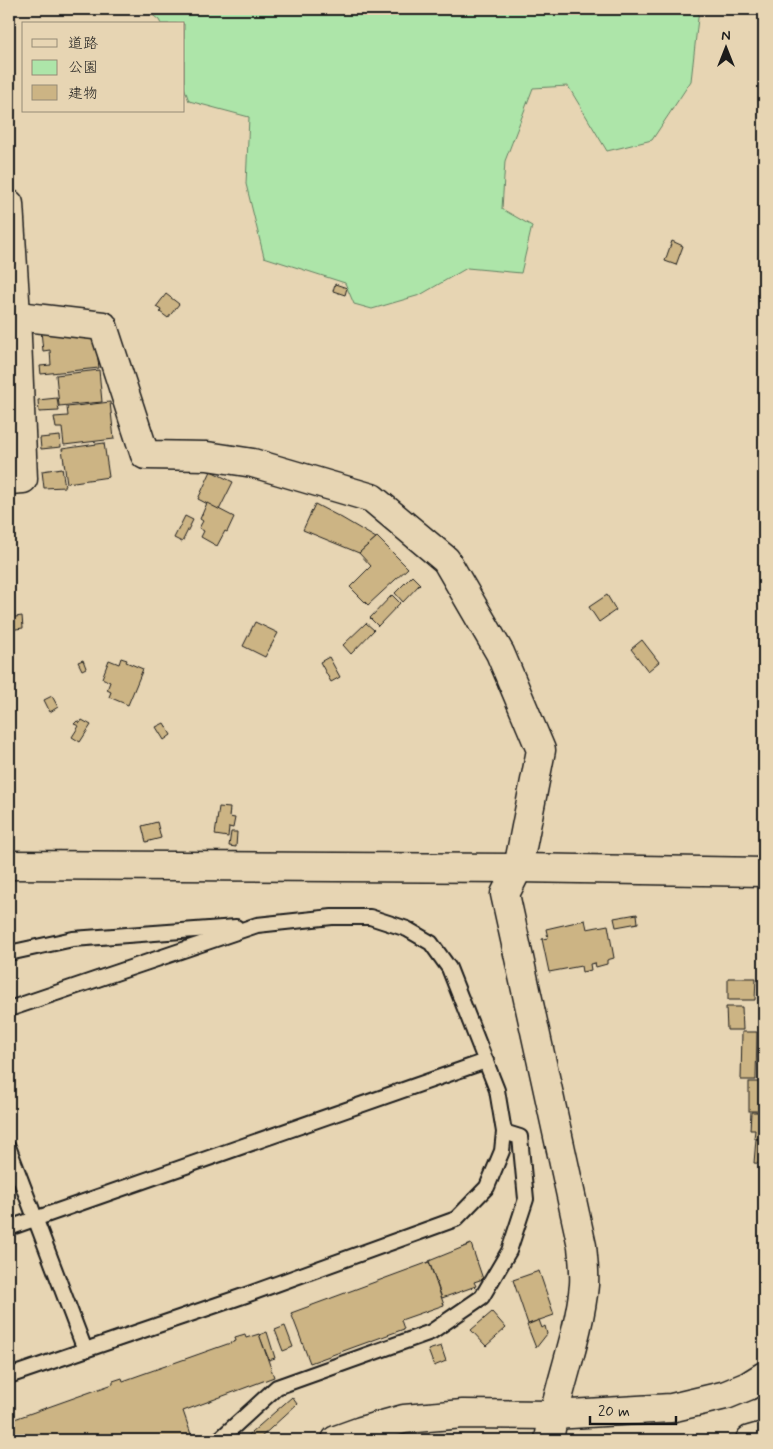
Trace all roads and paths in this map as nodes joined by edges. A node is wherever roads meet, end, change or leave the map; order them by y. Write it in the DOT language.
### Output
graph roads {
  1 [pos="9,204"];
  2 [pos="12,315"];
  3 [pos="9,480"];
  4 [pos="9,865"];
  5 [pos="518,868"];
  6 [pos="764,872"];
  7 [pos="257,925"];
  8 [pos="9,953"];
  9 [pos="9,1009"];
  10 [pos="486,1062"];
  11 [pos="504,1132"];
  12 [pos="9,1149"];
  13 [pos="35,1219"];
  14 [pos="9,1228"];
  15 [pos="85,1350"];
  16 [pos="9,1376"];
  17 [pos="764,1376"];
  18 [pos="551,1427"];
  19 [pos="764,1436"];
  20 [pos="218,1440"];
  21 [pos="336,1440"];
  22 [pos="750,1440"];
  1 -- 2 [label="street"];
  2 -- 3 [label="street"];
  2 -- 5 [label="street"];
  4 -- 5 [label="street"];
  5 -- 6 [label="street"];
  5 -- 18 [label="street"];
  7 -- 8 [label="lane"];
  7 -- 9 [label="lane"];
  7 -- 10 [label="lane"];
  10 -- 11 [label="lane"];
  10 -- 13 [label="lane"];
  11 -- 15 [label="lane"];
  11 -- 20 [label="lane"];
  12 -- 13 [label="lane"];
  13 -- 14 [label="lane"];
  13 -- 15 [label="lane"];
  15 -- 16 [label="lane"];
  17 -- 18 [label="street"];
  18 -- 21 [label="street"];
  19 -- 22 [label="street"];
}
